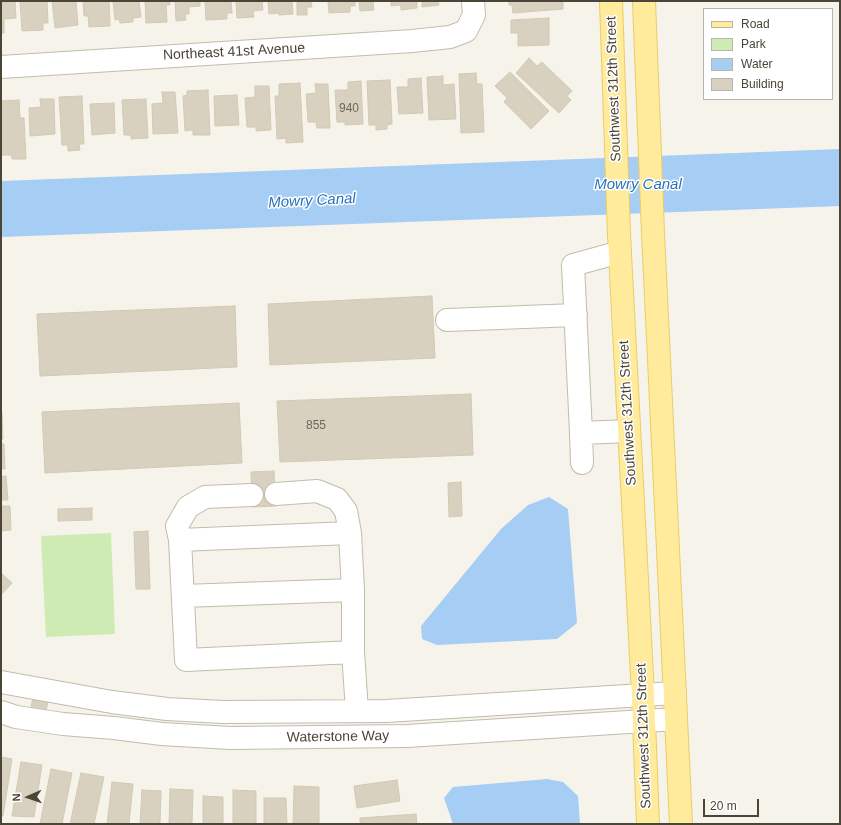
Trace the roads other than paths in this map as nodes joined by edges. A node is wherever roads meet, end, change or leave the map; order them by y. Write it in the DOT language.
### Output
graph roads {
  1 [pos="473,1"];
  2 [pos="611,1"];
  3 [pos="644,1"];
  4 [pos="1,67"];
  5 [pos="620,243"];
  6 [pos="576,315"];
  7 [pos="447,320"];
  8 [pos="629,431"];
  9 [pos="581,433"];
  10 [pos="582,463"];
  11 [pos="276,494"];
  12 [pos="252,495"];
  13 [pos="350,533"];
  14 [pos="180,540"];
  15 [pos="352,590"];
  16 [pos="183,596"];
  17 [pos="354,652"];
  18 [pos="1,682"];
  19 [pos="675,693"];
  20 [pos="643,695"];
  21 [pos="357,711"];
  22 [pos="1,712"];
  23 [pos="676,719"];
  24 [pos="644,721"];
  25 [pos="648,824"];
  26 [pos="681,824"];
  1 -- 4 [label="street, Northeast 41st Avenue"];
  2 -- 5 [label="main road, Southwest 312th Street"];
  3 -- 19 [label="main road"];
  5 -- 6 [label="street"];
  5 -- 8 [label="main road, Southwest 312th Street"];
  6 -- 7 [label="street"];
  6 -- 9 [label="street"];
  8 -- 9 [label="street"];
  8 -- 20 [label="main road, Southwest 312th Street"];
  9 -- 10 [label="street"];
  11 -- 13 [label="street"];
  12 -- 14 [label="street"];
  13 -- 14 [label="street"];
  13 -- 15 [label="street"];
  14 -- 16 [label="street"];
  15 -- 16 [label="street"];
  15 -- 17 [label="street"];
  16 -- 17 [label="street"];
  17 -- 21 [label="street"];
  18 -- 21 [label="street, Waterstone Way"];
  19 -- 20 [label="street, Waterstone Way"];
  19 -- 23 [label="main road"];
  20 -- 21 [label="street, Waterstone Way"];
  20 -- 24 [label="main road, Southwest 312th Street"];
  22 -- 24 [label="street, Waterstone Way"];
  23 -- 24 [label="street, Waterstone Way"];
  23 -- 26 [label="main road"];
  24 -- 25 [label="main road, Southwest 312th Street"];
}
